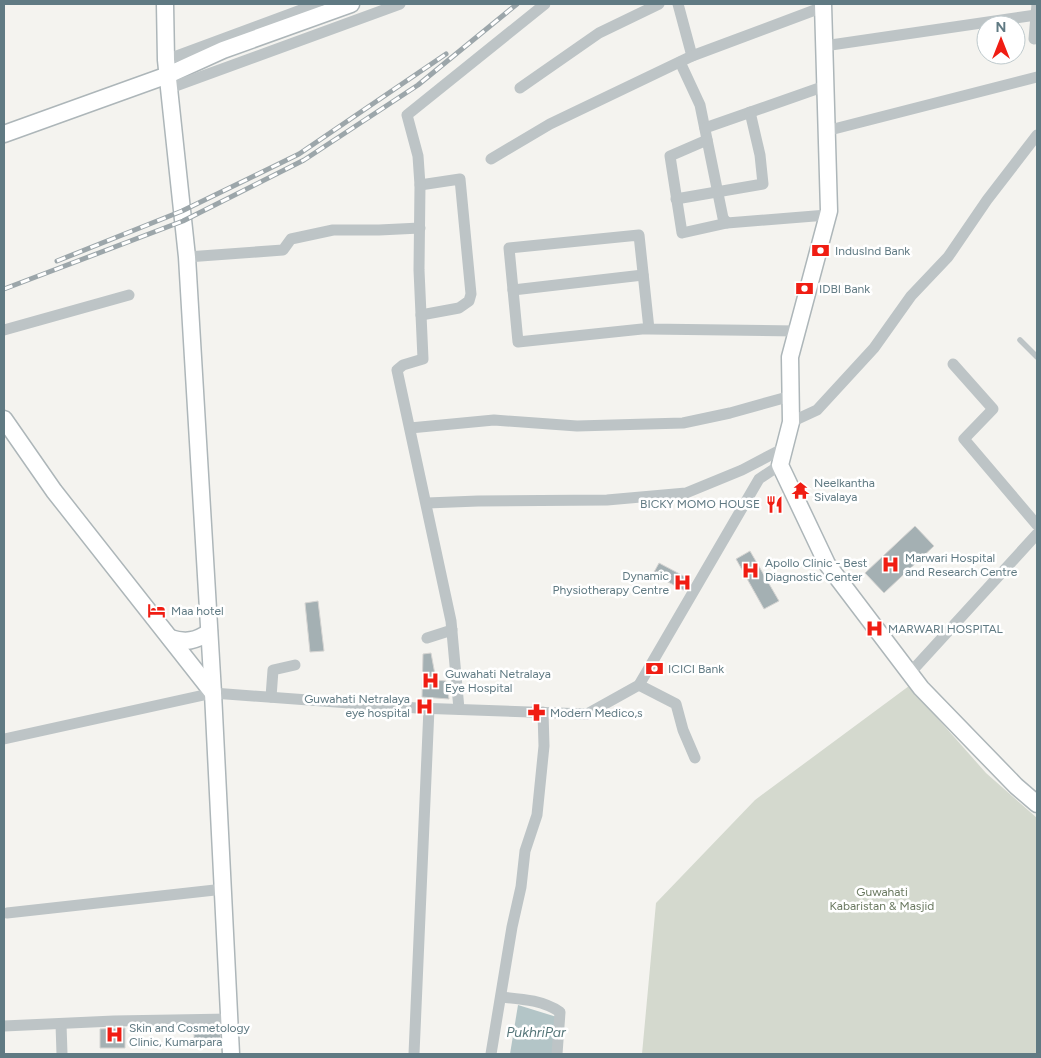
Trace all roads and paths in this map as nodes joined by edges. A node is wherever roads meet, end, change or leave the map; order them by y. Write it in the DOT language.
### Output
graph roads {
  1 [pos="165,4"];
  2 [pos="317,4"];
  3 [pos="351,4"];
  4 [pos="400,4"];
  5 [pos="545,4"];
  6 [pos="659,4"];
  7 [pos="678,4"];
  8 [pos="823,5"];
  9 [pos="1037,9"];
  10 [pos="1034,40"];
  11 [pos="824,46"];
  12 [pos="692,56"];
  13 [pos="680,62"];
  14 [pos="168,74"];
  15 [pos="1037,78"];
  16 [pos="825,86"];
  17 [pos="520,88"];
  18 [pos="750,112"];
  19 [pos="705,128"];
  20 [pos="826,131"];
  21 [pos="4,134"];
  22 [pos="1037,135"];
  23 [pos="707,140"];
  24 [pos="491,159"];
  25 [pos="420,185"];
  26 [pos="718,192"];
  27 [pos="676,199"];
  28 [pos="827,215"];
  29 [pos="728,223"];
  30 [pos="420,228"];
  31 [pos="187,257"];
  32 [pos="643,275"];
  33 [pos="513,290"];
  34 [pos="129,295"];
  35 [pos="421,315"];
  36 [pos="649,329"];
  37 [pos="4,330"];
  38 [pos="797,331"];
  39 [pos="1020,340"];
  40 [pos="1037,356"];
  41 [pos="953,364"];
  42 [pos="792,396"];
  43 [pos="4,421"];
  44 [pos="791,422"];
  45 [pos="410,428"];
  46 [pos="784,448"];
  47 [pos="780,465"];
  48 [pos="427,503"];
  49 [pos="1037,525"];
  50 [pos="1037,534"];
  51 [pos="452,630"];
  52 [pos="210,632"];
  53 [pos="170,638"];
  54 [pos="427,638"];
  55 [pos="295,665"];
  56 [pos="910,673"];
  57 [pos="639,685"];
  58 [pos="213,693"];
  59 [pos="271,697"];
  60 [pos="429,708"];
  61 [pos="459,709"];
  62 [pos="543,712"];
  63 [pos="4,739"];
  64 [pos="695,758"];
  65 [pos="1037,804"];
  66 [pos="224,890"];
  67 [pos="7,913"];
  68 [pos="501,998"];
  69 [pos="230,1019"];
  70 [pos="61,1024"];
  71 [pos="4,1026"];
  72 [pos="62,1054"];
  73 [pos="231,1054"];
  74 [pos="414,1054"];
  75 [pos="491,1054"];
  76 [pos="557,1054"];
  1 -- 14 [label="street"];
  2 -- 14 [label="street"];
  3 -- 14 [label="street"];
  4 -- 14 [label="street"];
  5 -- 25 [label="street"];
  6 -- 17 [label="street"];
  7 -- 12 [label="street"];
  8 -- 11 [label="street"];
  8 -- 12 [label="street"];
  9 -- 10 [label="street"];
  9 -- 11 [label="street"];
  11 -- 16 [label="street"];
  12 -- 13 [label="street"];
  13 -- 19 [label="street"];
  13 -- 24 [label="street"];
  14 -- 21 [label="street"];
  14 -- 31 [label="street"];
  15 -- 20 [label="street"];
  16 -- 18 [label="street"];
  16 -- 20 [label="street"];
  18 -- 19 [label="street"];
  18 -- 26 [label="street"];
  19 -- 23 [label="street"];
  20 -- 28 [label="street"];
  22 -- 44 [label="street"];
  23 -- 26 [label="street"];
  23 -- 27 [label="street"];
  25 -- 30 [label="street"];
  25 -- 35 [label="street"];
  26 -- 27 [label="street"];
  26 -- 29 [label="street"];
  27 -- 29 [label="street"];
  28 -- 29 [label="street"];
  28 -- 38 [label="street"];
  30 -- 31 [label="street"];
  30 -- 35 [label="street"];
  31 -- 52 [label="street"];
  32 -- 33 [label="street"];
  32 -- 33 [label="street"];
  32 -- 36 [label="street"];
  33 -- 36 [label="street"];
  34 -- 37 [label="street"];
  35 -- 45 [label="street"];
  36 -- 38 [label="street"];
  38 -- 42 [label="street"];
  39 -- 40 [label="lane"];
  41 -- 49 [label="street"];
  42 -- 44 [label="street"];
  42 -- 45 [label="street"];
  43 -- 53 [label="street"];
  44 -- 46 [label="street"];
  45 -- 48 [label="street"];
  46 -- 47 [label="street"];
  46 -- 48 [label="street"];
  47 -- 56 [label="street"];
  47 -- 57 [label="street"];
  48 -- 51 [label="street"];
  50 -- 56 [label="street"];
  51 -- 54 [label="street"];
  51 -- 61 [label="street"];
  52 -- 53 [label="street"];
  52 -- 58 [label="street"];
  53 -- 58 [label="street"];
  55 -- 59 [label="street"];
  56 -- 65 [label="street"];
  57 -- 62 [label="street"];
  57 -- 64 [label="street"];
  58 -- 59 [label="street"];
  58 -- 63 [label="street"];
  58 -- 66 [label="street"];
  59 -- 60 [label="street"];
  60 -- 61 [label="street"];
  60 -- 74 [label="street"];
  61 -- 62 [label="street"];
  62 -- 68 [label="street"];
  66 -- 67 [label="street"];
  66 -- 69 [label="street"];
  68 -- 75 [label="street"];
  68 -- 76 [label="street"];
  69 -- 70 [label="street"];
  69 -- 73 [label="street"];
  70 -- 71 [label="street"];
  70 -- 72 [label="street"];
}
